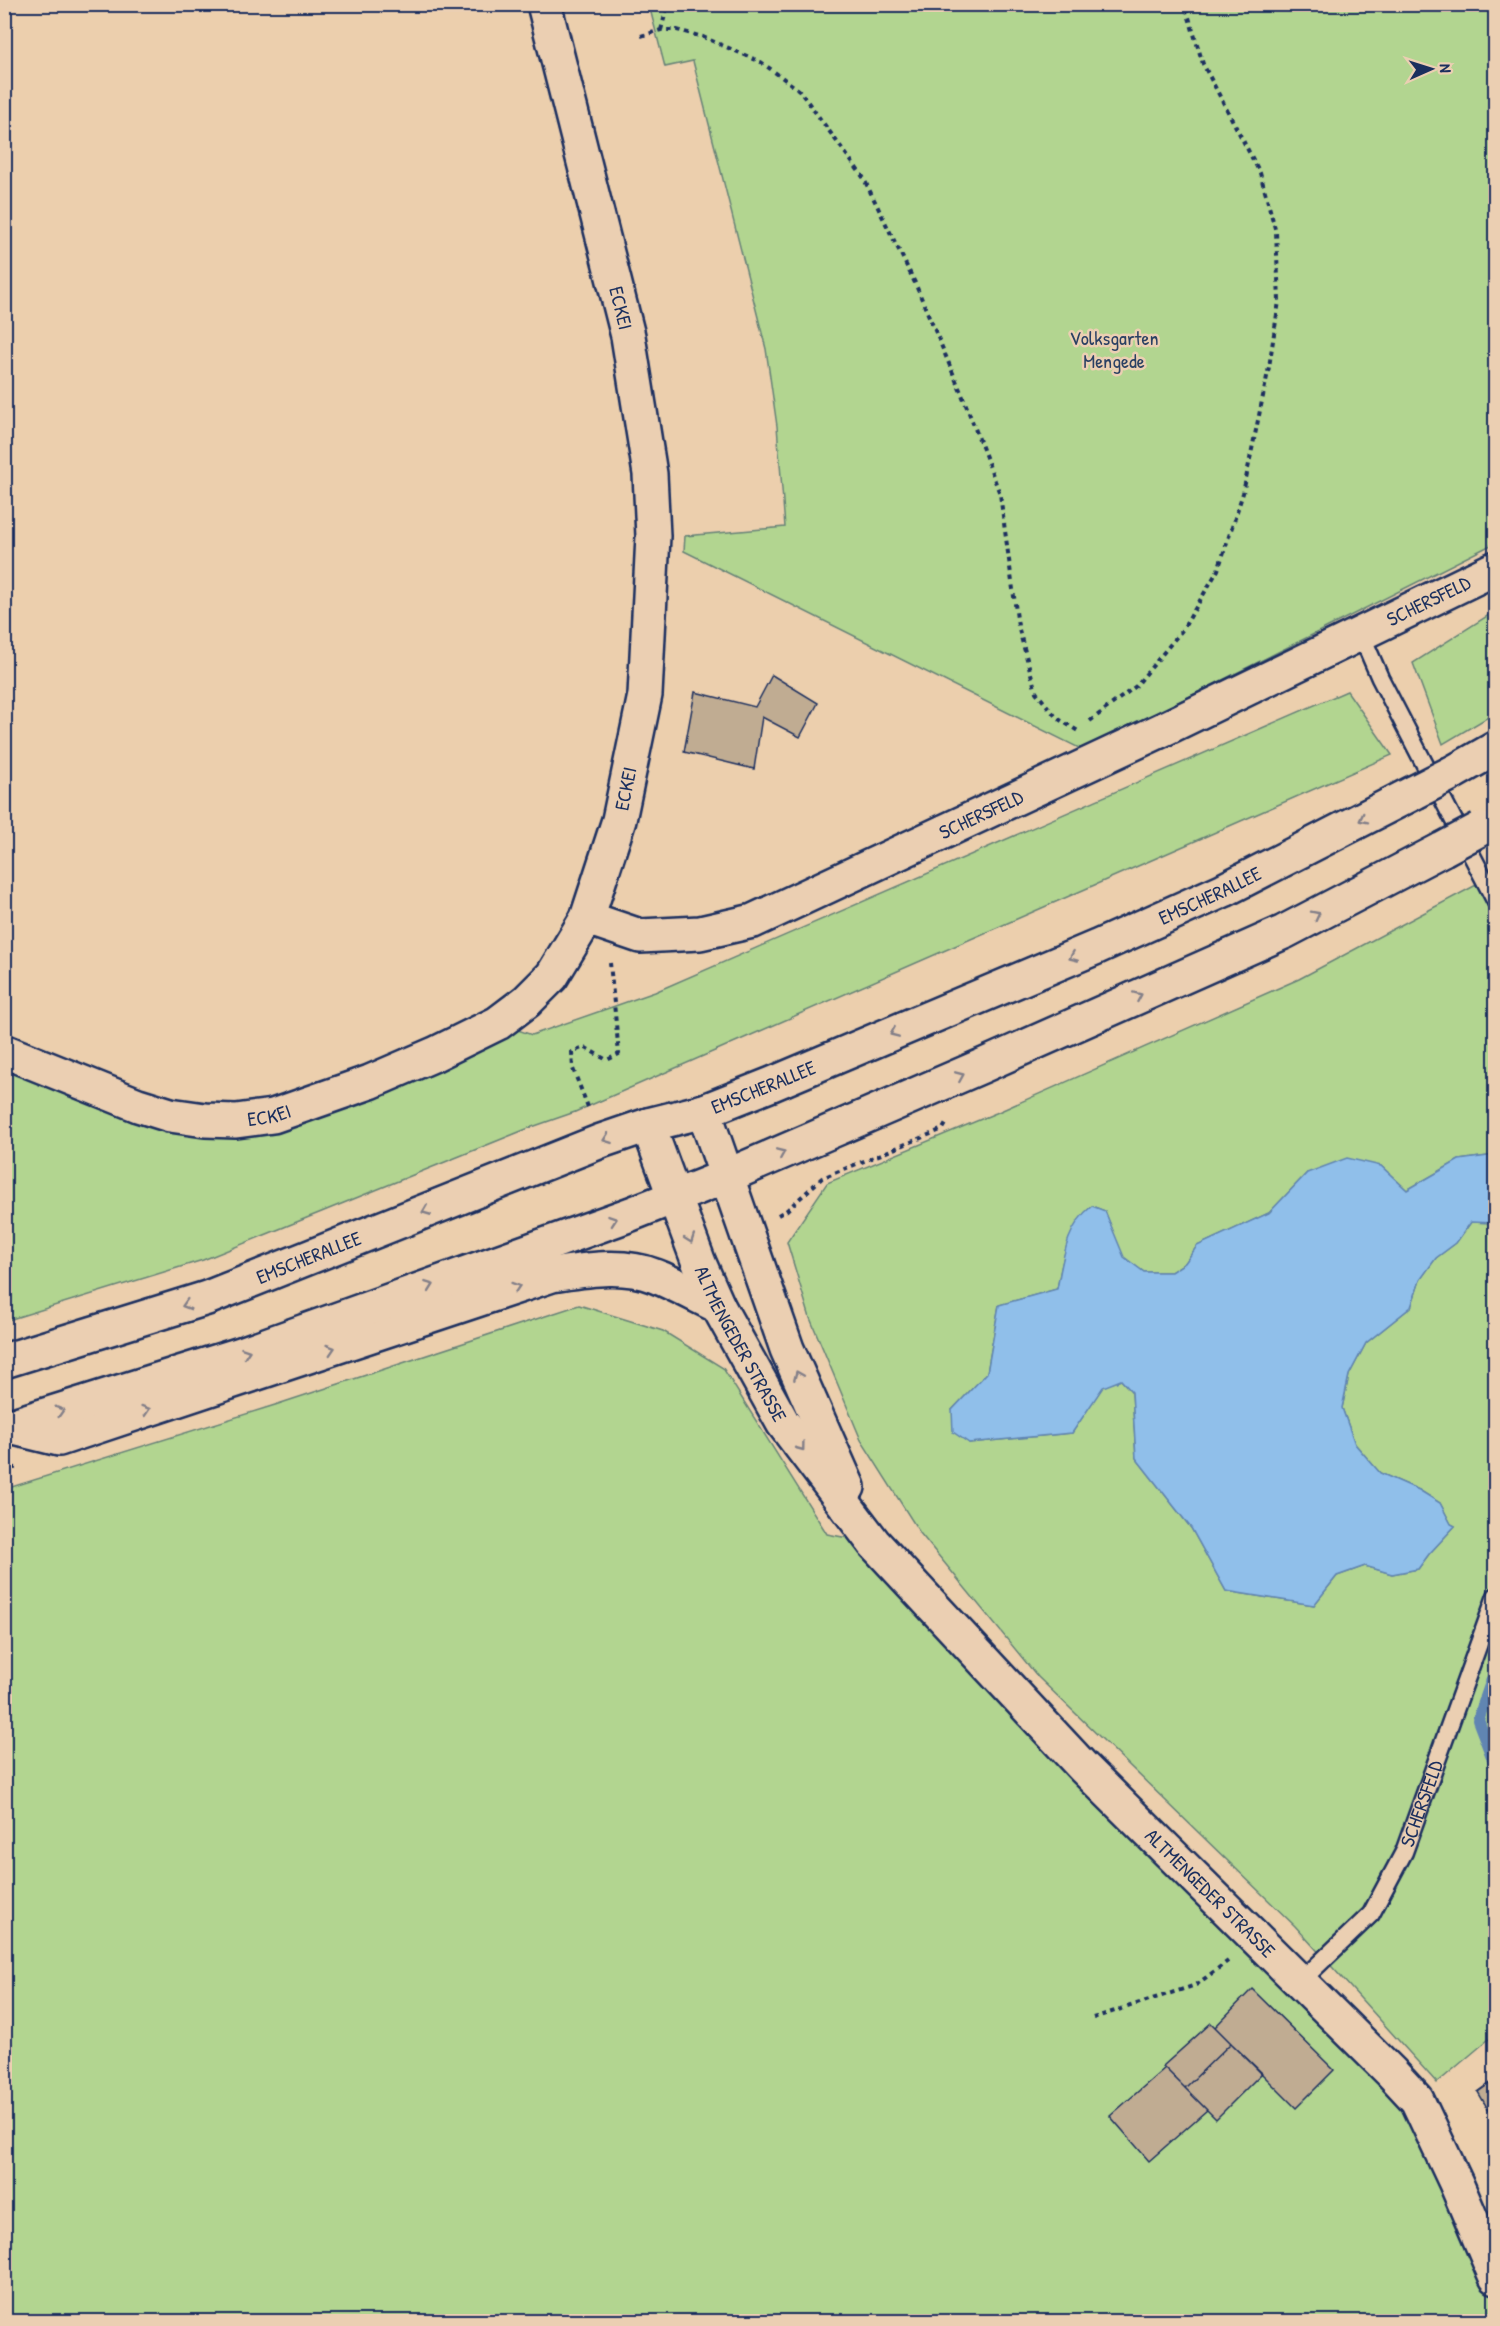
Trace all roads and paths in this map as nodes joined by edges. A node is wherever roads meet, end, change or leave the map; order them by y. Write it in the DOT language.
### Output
graph roads {
  1 [pos="544,4"];
  2 [pos="668,4"];
  3 [pos="1185,4"];
  4 [pos="661,30"];
  5 [pos="641,36"];
  6 [pos="1496,568"];
  7 [pos="1361,634"];
  8 [pos="1496,748"];
  9 [pos="1488,824"];
  10 [pos="1496,902"];
  11 [pos="586,918"];
  12 [pos="4,1051"];
  13 [pos="588,1110"];
  14 [pos="704,1111"];
  15 [pos="648,1125"];
  16 [pos="727,1176"];
  17 [pos="675,1196"];
  18 [pos="718,1306"];
  19 [pos="4,1361"];
  20 [pos="7,1427"];
  21 [pos="874,1543"];
  22 [pos="1496,1596"];
  23 [pos="1257,1938"];
  24 [pos="1300,1982"];
  25 [pos="1093,2018"];
  26 [pos="1496,2277"];
  1 -- 11 [label="street, ECKEI"];
  2 -- 4 [label="path"];
  3 -- 4 [label="path"];
  4 -- 5 [label="path"];
  6 -- 7 [label="street, SCHERSFELD"];
  7 -- 10 [label="lane"];
  7 -- 11 [label="street, SCHERSFELD"];
  8 -- 14 [label="street, EMSCHERALLEE, one-way, bridge"];
  16 -- 9 [label="street, one-way, bridge"];
  11 -- 12 [label="street, ECKEI"];
  11 -- 13 [label="path"];
  14 -- 15 [label="street, EMSCHERALLEE"];
  14 -- 16 [label="street, ALTMENGEDER STRASSE"];
  15 -- 17 [label="street, ALTMENGEDER STRASSE"];
  15 -- 19 [label="street, EMSCHERALLEE, one-way"];
  16 -- 17 [label="street"];
  21 -- 16 [label="street, ALTMENGEDER STRASSE, one-way"];
  17 -- 18 [label="street, ALTMENGEDER STRASSE, one-way"];
  20 -- 17 [label="street, one-way"];
  20 -- 18 [label="street, one-way"];
  18 -- 21 [label="street, ALTMENGEDER STRASSE, one-way"];
  21 -- 23 [label="street, ALTMENGEDER STRASSE"];
  22 -- 24 [label="lane, SCHERSFELD"];
  23 -- 24 [label="street, ALTMENGEDER STRASSE"];
  23 -- 25 [label="path"];
  24 -- 26 [label="street, ALTMENGEDER STRASSE"];
}
